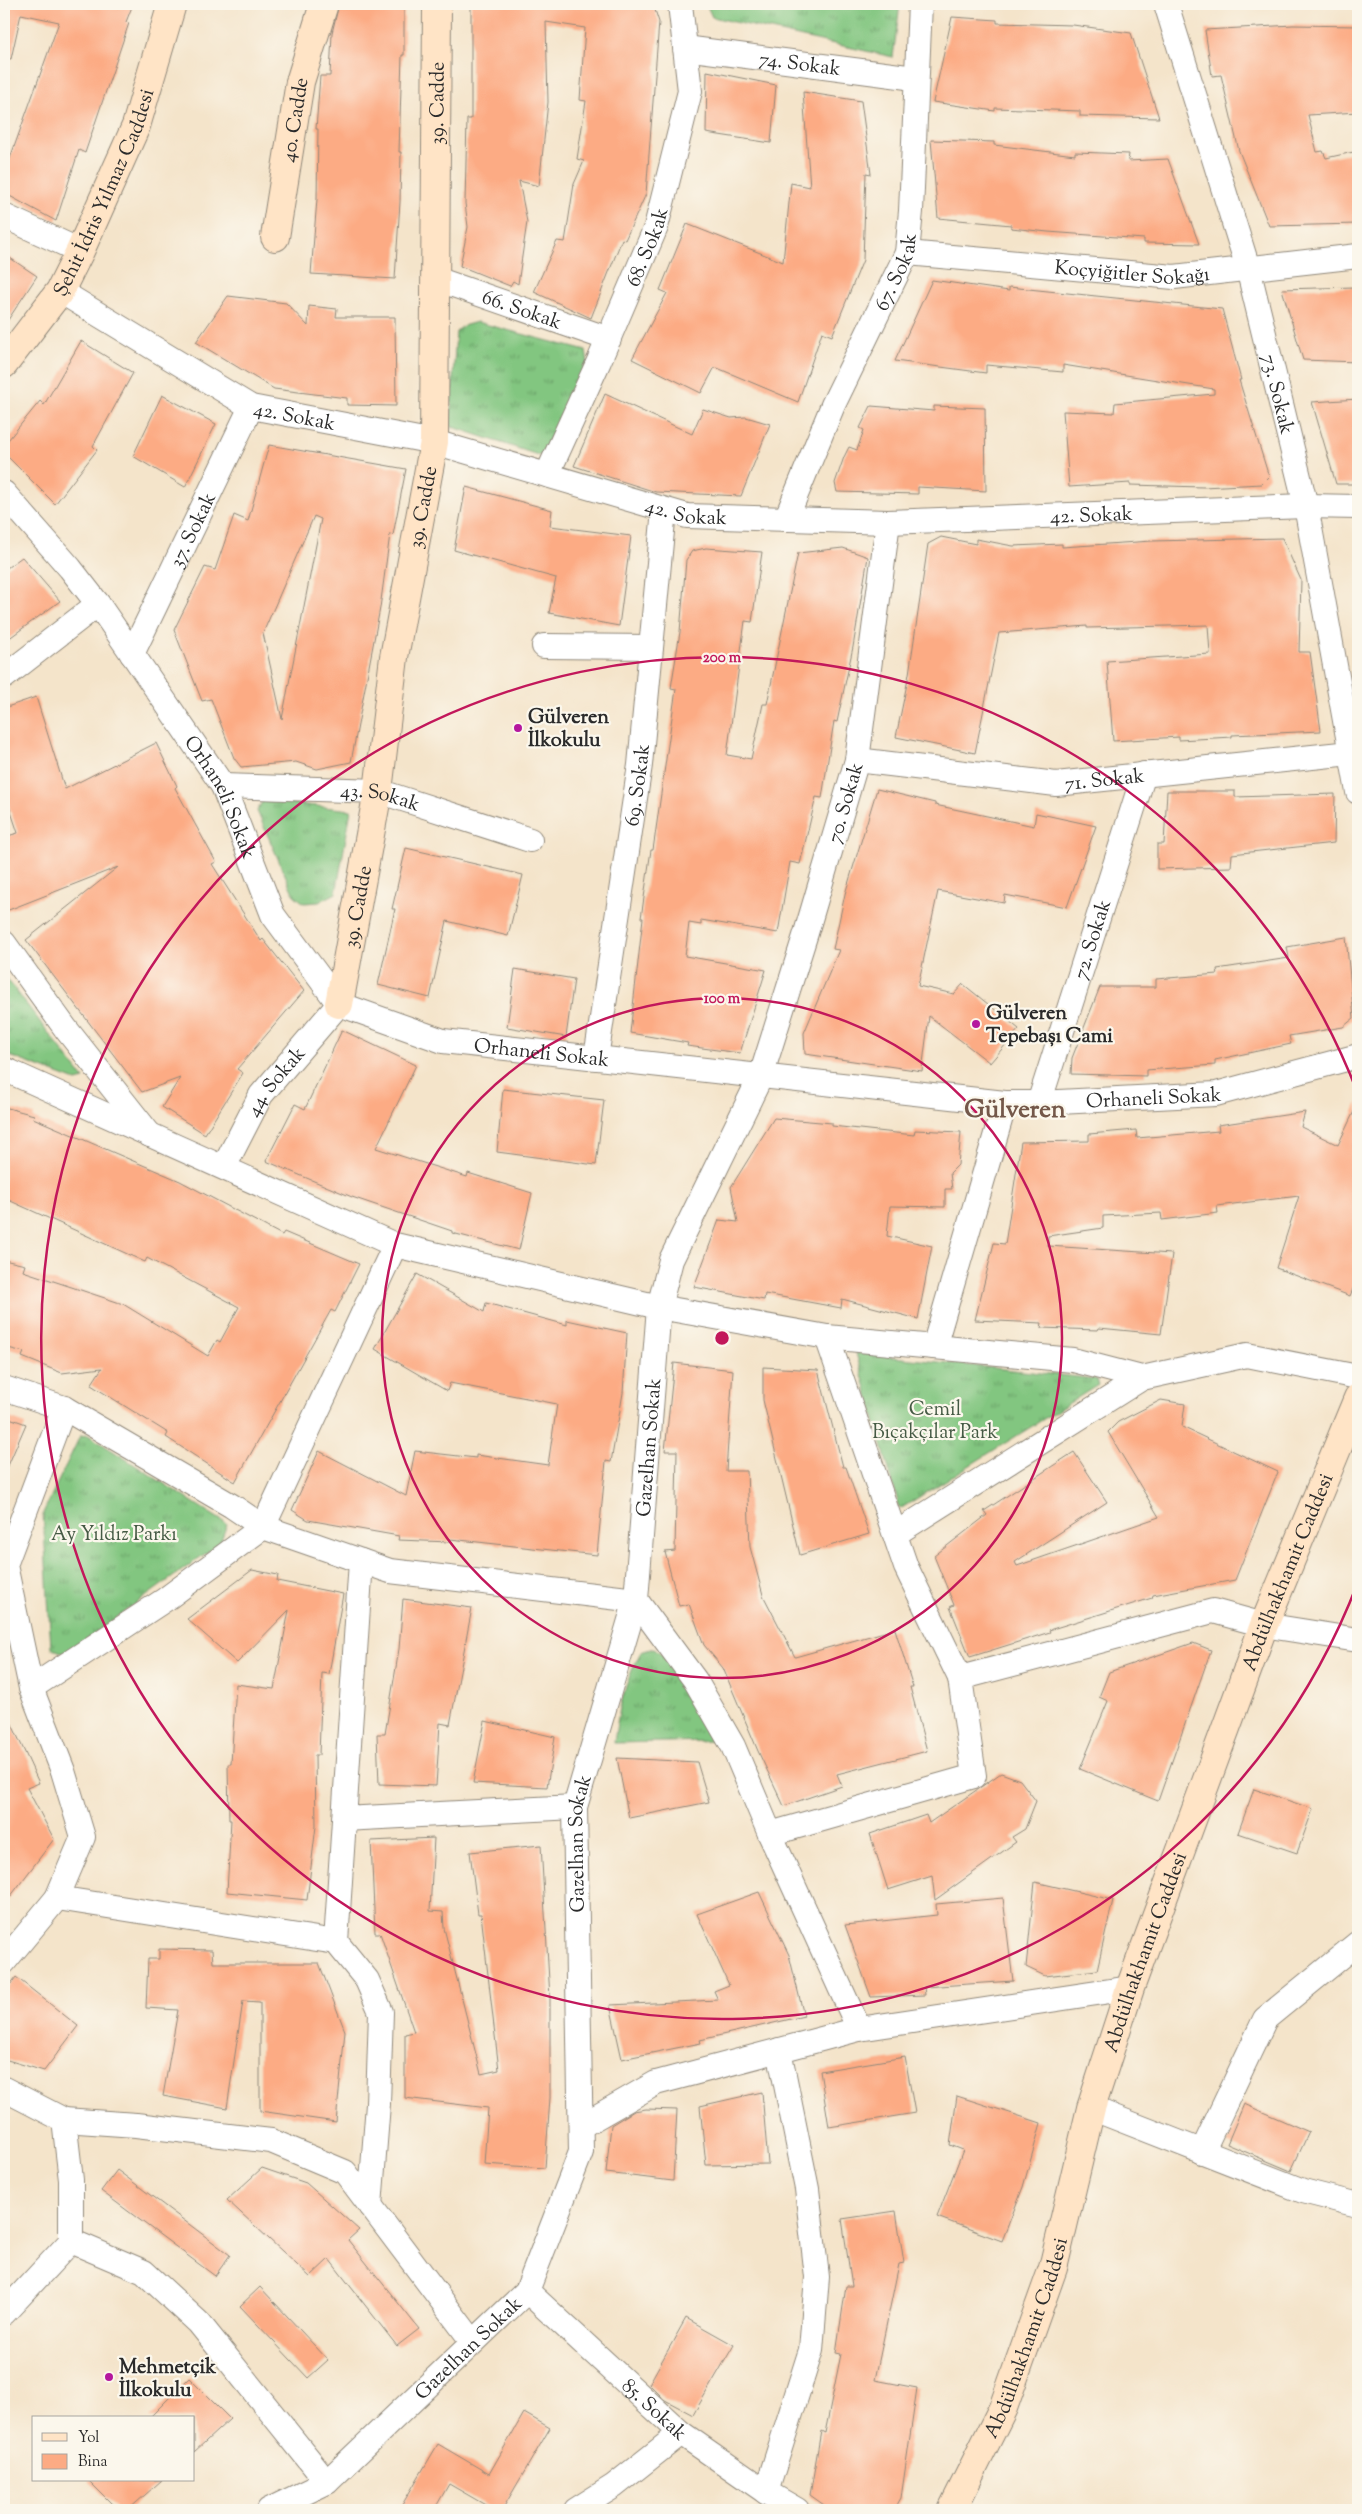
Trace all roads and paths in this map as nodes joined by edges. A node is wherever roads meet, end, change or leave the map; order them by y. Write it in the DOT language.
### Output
graph roads {
  1 [pos="172,4"];
  2 [pos="324,4"];
  3 [pos="437,4"];
  4 [pos="680,4"];
  5 [pos="920,4"];
  6 [pos="1166,4"];
  7 [pos="685,48"];
  8 [pos="915,78"];
  9 [pos="4,216"];
  10 [pos="275,237"];
  11 [pos="80,251"];
  12 [pos="907,253"];
  13 [pos="1358,256"];
  14 [pos="1248,268"];
  15 [pos="436,279"];
  16 [pos="60,291"];
  17 [pos="609,339"];
  18 [pos="4,364"];
  19 [pos="252,407"];
  20 [pos="434,442"];
  21 [pos="547,476"];
  22 [pos="4,493"];
  23 [pos="1306,506"];
  24 [pos="1358,507"];
  25 [pos="664,510"];
  26 [pos="786,519"];
  27 [pos="888,522"];
  28 [pos="98,604"];
  29 [pos="544,646"];
  30 [pos="651,647"];
  31 [pos="132,654"];
  32 [pos="4,677"];
  33 [pos="1350,753"];
  34 [pos="858,760"];
  35 [pos="1144,774"];
  36 [pos="223,786"];
  37 [pos="378,791"];
  38 [pos="1358,792"];
  39 [pos="530,840"];
  40 [pos="4,943"];
  41 [pos="339,1004"];
  42 [pos="1358,1056"];
  43 [pos="596,1058"];
  44 [pos="4,1070"];
  45 [pos="761,1076"];
  46 [pos="1005,1103"];
  47 [pos="1039,1103"];
  48 [pos="153,1138"];
  49 [pos="224,1167"];
  50 [pos="395,1245"];
  51 [pos="658,1308"];
  52 [pos="827,1337"];
  53 [pos="934,1347"];
  54 [pos="1142,1378"];
  55 [pos="1358,1378"];
  56 [pos="4,1388"];
  57 [pos="1358,1398"];
  58 [pos="64,1408"];
  59 [pos="262,1527"];
  60 [pos="895,1534"];
  61 [pos="361,1561"];
  62 [pos="636,1600"];
  63 [pos="1264,1625"];
  64 [pos="1358,1640"];
  65 [pos="13,1645"];
  66 [pos="960,1678"];
  67 [pos="30,1688"];
  68 [pos="575,1807"];
  69 [pos="344,1819"];
  70 [pos="770,1834"];
  71 [pos="57,1898"];
  72 [pos="336,1942"];
  73 [pos="1358,1943"];
  74 [pos="4,1962"];
  75 [pos="1130,1988"];
  76 [pos="859,2029"];
  77 [pos="779,2050"];
  78 [pos="4,2089"];
  79 [pos="1091,2108"];
  80 [pos="64,2120"];
  81 [pos="581,2126"];
  82 [pos="1202,2152"];
  83 [pos="1358,2205"];
  84 [pos="370,2206"];
  85 [pos="71,2241"];
  86 [pos="527,2291"];
  87 [pos="4,2313"];
  88 [pos="473,2342"];
  89 [pos="681,2433"];
  90 [pos="327,2482"];
  91 [pos="766,2492"];
  92 [pos="269,2510"];
  93 [pos="576,2510"];
  94 [pos="797,2510"];
  95 [pos="952,2510"];
  1 -- 11 [label="street, Şehit İdris Yılmaz Caddesi"];
  2 -- 10 [label="street, 40. Cadde"];
  3 -- 15 [label="street, 39. Cadde"];
  4 -- 7 [label="street, 68. Sokak"];
  5 -- 8 [label="street, 67. Sokak"];
  6 -- 14 [label="street, 73. Sokak"];
  7 -- 8 [label="street, 74. Sokak"];
  7 -- 17 [label="street, 68. Sokak"];
  8 -- 12 [label="street, 67. Sokak"];
  9 -- 11 [label="street"];
  11 -- 16 [label="street, Şehit İdris Yılmaz Caddesi"];
  12 -- 14 [label="street, Koçyiğitler Sokağı"];
  12 -- 26 [label="street, 67. Sokak"];
  13 -- 14 [label="street, Koçyiğitler Sokağı"];
  14 -- 23 [label="street, 73. Sokak"];
  15 -- 17 [label="street, 66. Sokak"];
  15 -- 20 [label="street, 39. Cadde"];
  16 -- 18 [label="street, Şehit İdris Yılmaz Caddesi"];
  16 -- 19 [label="street, 42. Sokak"];
  17 -- 21 [label="street, 68. Sokak"];
  19 -- 20 [label="street, 42. Sokak"];
  19 -- 31 [label="street, 37. Sokak"];
  20 -- 21 [label="street, 42. Sokak"];
  20 -- 37 [label="street, 39. Cadde"];
  21 -- 25 [label="street, 42. Sokak"];
  22 -- 28 [label="street, Orhaneli Sokak"];
  23 -- 24 [label="street, 42. Sokak"];
  23 -- 27 [label="street, 42. Sokak"];
  23 -- 33 [label="street, 73. Sokak"];
  25 -- 26 [label="street, 42. Sokak"];
  25 -- 30 [label="street, 69. Sokak"];
  26 -- 27 [label="street, 42. Sokak"];
  27 -- 34 [label="street, 70. Sokak"];
  28 -- 31 [label="street, Orhaneli Sokak"];
  28 -- 32 [label="street"];
  29 -- 30 [label="street"];
  30 -- 43 [label="street, 69. Sokak"];
  31 -- 36 [label="street, Orhaneli Sokak"];
  33 -- 35 [label="street, 71. Sokak"];
  33 -- 38 [label="street, 73. Sokak"];
  34 -- 35 [label="street, 71. Sokak"];
  34 -- 45 [label="street, 70. Sokak"];
  35 -- 47 [label="street, 72. Sokak"];
  36 -- 37 [label="street, 43. Sokak"];
  36 -- 41 [label="street, Orhaneli Sokak"];
  37 -- 39 [label="street, 43. Sokak"];
  37 -- 41 [label="street, 39. Cadde"];
  40 -- 48 [label="street"];
  41 -- 43 [label="street, Orhaneli Sokak"];
  41 -- 49 [label="street, 44. Sokak"];
  42 -- 47 [label="street, Orhaneli Sokak"];
  43 -- 45 [label="street, Orhaneli Sokak"];
  44 -- 48 [label="street"];
  45 -- 46 [label="street, Orhaneli Sokak"];
  45 -- 51 [label="street, Gazelhan Sokak"];
  46 -- 47 [label="street, Orhaneli Sokak"];
  46 -- 53 [label="street"];
  48 -- 49 [label="street"];
  49 -- 50 [label="street"];
  50 -- 51 [label="street"];
  50 -- 59 [label="street"];
  51 -- 52 [label="street"];
  51 -- 62 [label="street, Gazelhan Sokak"];
  52 -- 53 [label="street"];
  52 -- 60 [label="street"];
  53 -- 54 [label="street"];
  54 -- 55 [label="street"];
  54 -- 60 [label="street"];
  56 -- 58 [label="street"];
  57 -- 63 [label="street, Abdülhakhamit Caddesi"];
  58 -- 59 [label="street"];
  58 -- 65 [label="street"];
  59 -- 61 [label="street"];
  59 -- 67 [label="street"];
  60 -- 66 [label="street"];
  61 -- 62 [label="street"];
  61 -- 69 [label="street"];
  62 -- 68 [label="street, Gazelhan Sokak"];
  62 -- 70 [label="street"];
  63 -- 64 [label="street"];
  63 -- 66 [label="street"];
  63 -- 75 [label="street, Abdülhakhamit Caddesi"];
  65 -- 67 [label="street"];
  66 -- 70 [label="street"];
  67 -- 71 [label="street"];
  68 -- 69 [label="street"];
  68 -- 81 [label="street, Gazelhan Sokak"];
  69 -- 72 [label="street"];
  70 -- 76 [label="street"];
  71 -- 72 [label="street"];
  71 -- 74 [label="street"];
  72 -- 84 [label="street"];
  73 -- 82 [label="street"];
  75 -- 76 [label="street"];
  75 -- 79 [label="street, Abdülhakhamit Caddesi"];
  76 -- 77 [label="street"];
  77 -- 81 [label="street"];
  77 -- 91 [label="street"];
  78 -- 80 [label="street"];
  79 -- 82 [label="street"];
  79 -- 95 [label="street, Abdülhakhamit Caddesi"];
  80 -- 84 [label="street"];
  80 -- 85 [label="street"];
  81 -- 86 [label="street, Gazelhan Sokak"];
  82 -- 83 [label="street"];
  84 -- 88 [label="street"];
  85 -- 87 [label="street"];
  85 -- 90 [label="street"];
  86 -- 88 [label="street, Gazelhan Sokak"];
  86 -- 89 [label="street, 85. Sokak"];
  88 -- 90 [label="street, Gazelhan Sokak"];
  89 -- 91 [label="street, 85. Sokak"];
  89 -- 93 [label="street"];
  90 -- 92 [label="street, Gazelhan Sokak"];
  91 -- 94 [label="street, 85. Sokak"];
}
